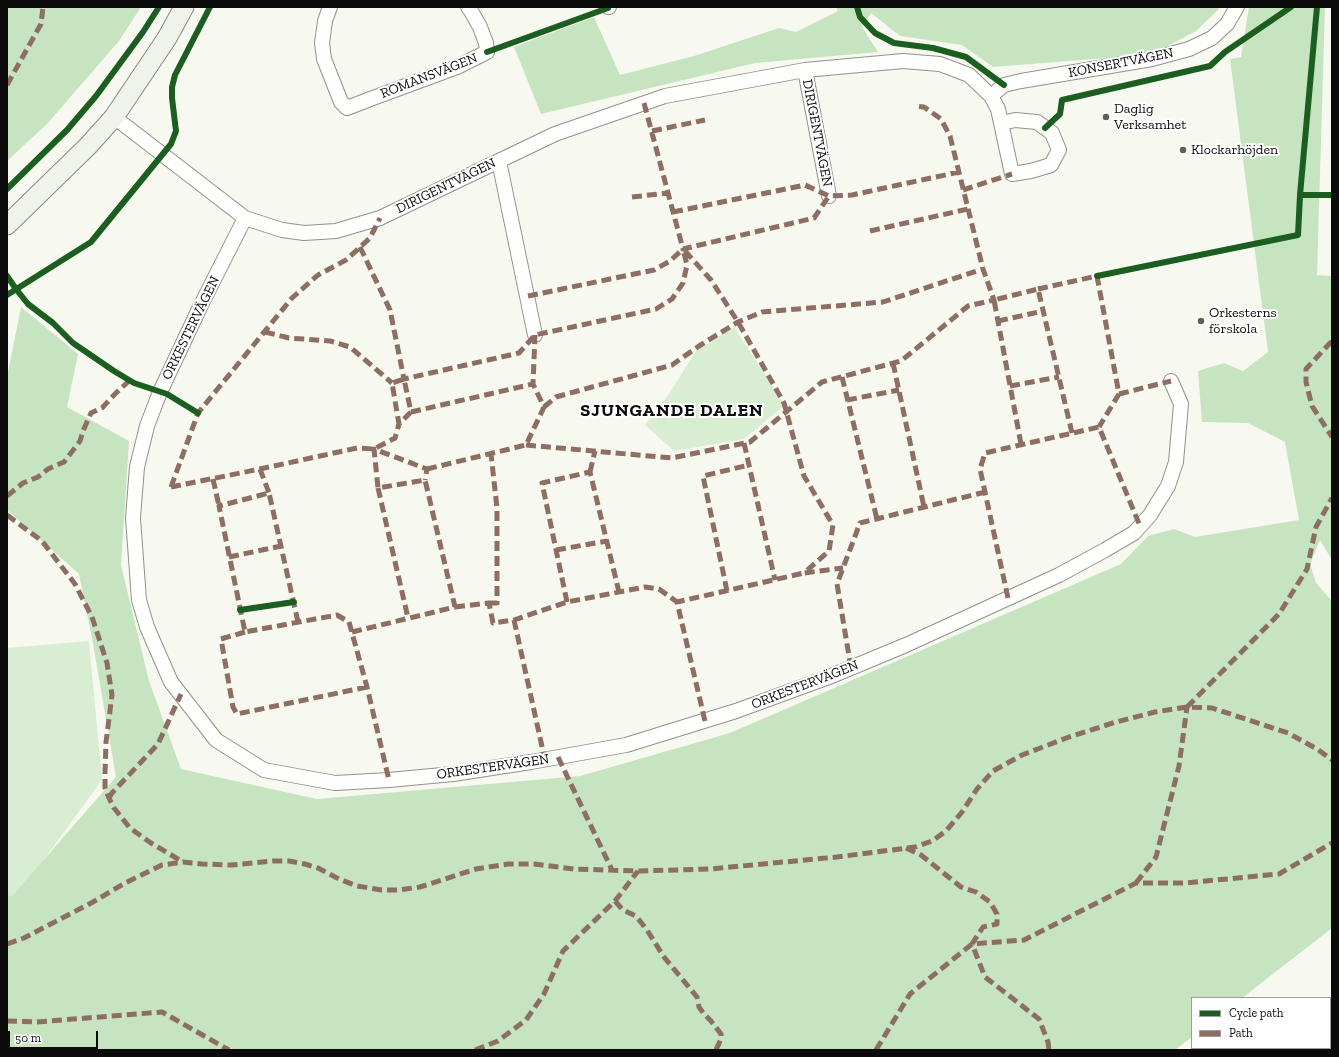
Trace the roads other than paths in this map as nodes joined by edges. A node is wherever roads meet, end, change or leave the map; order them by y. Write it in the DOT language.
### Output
graph roads {
  1 [pos="184,7"];
  2 [pos="330,7"];
  3 [pos="468,7"];
  4 [pos="1237,7"];
  5 [pos="805,70"];
  6 [pos="991,96"];
  7 [pos="114,117"];
  8 [pos="1002,123"];
  9 [pos="499,161"];
  10 [pos="829,196"];
  11 [pos="245,218"];
  12 [pos="7,225"];
  13 [pos="535,335"];
  14 [pos="1171,381"];
  1 -- 7 [label="main road"];
  2 -- 3 [label="street, ROMANSVÄGEN"];
  4 -- 6 [label="street, KONSERTVÄGEN"];
  5 -- 6 [label="street, DIRIGENTVÄGEN"];
  5 -- 9 [label="street, DIRIGENTVÄGEN"];
  5 -- 10 [label="street, DIRIGENTVÄGEN"];
  6 -- 8 [label="street, DIRIGENTVÄGEN"];
  7 -- 11 [label="street, DIRIGENTVÄGEN"];
  7 -- 12 [label="main road"];
  8 -- 8 [label="street, DIRIGENTVÄGEN"];
  9 -- 11 [label="street, DIRIGENTVÄGEN"];
  9 -- 13 [label="street"];
  11 -- 14 [label="street, ORKESTERVÄGEN"];
}
